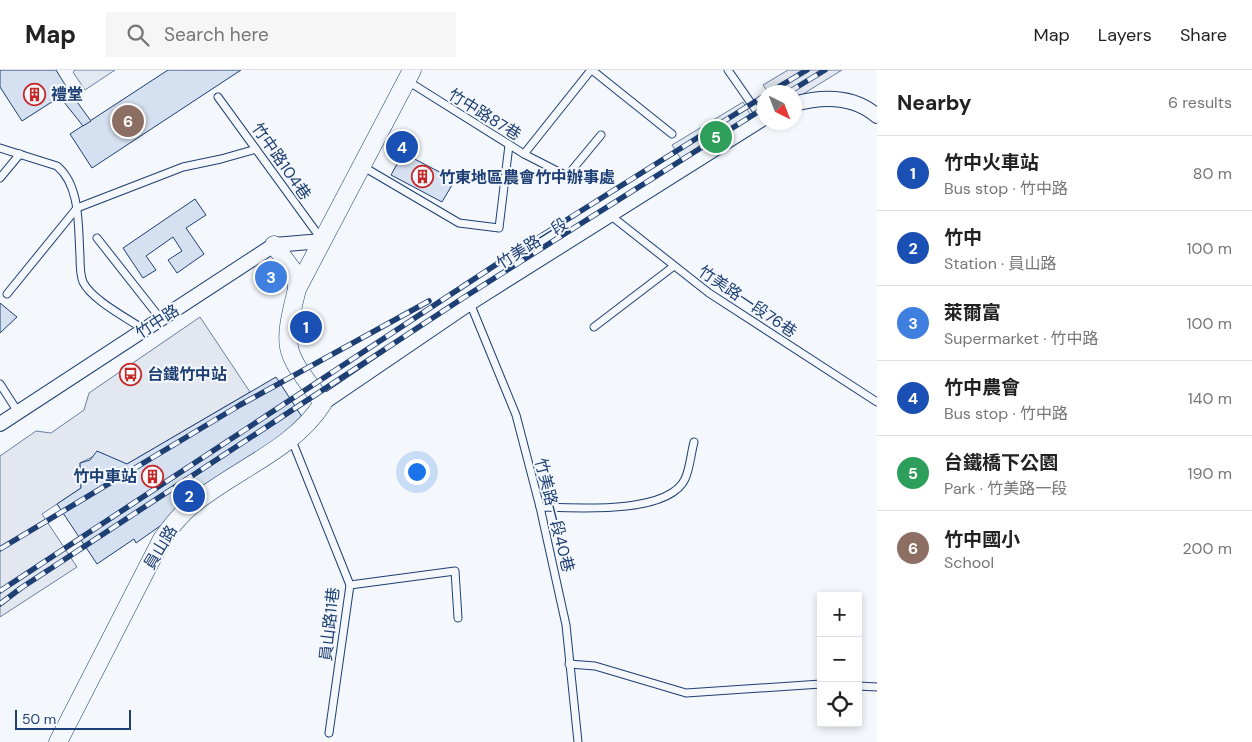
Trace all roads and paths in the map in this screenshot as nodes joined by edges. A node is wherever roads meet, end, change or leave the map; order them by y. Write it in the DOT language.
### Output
graph roads {
  1 [pos="592,70"];
  2 [pos="728,70"];
  3 [pos="409,75"];
  4 [pos="218,97"];
  5 [pos="802,102"];
  6 [pos="757,109"];
  7 [pos="877,116"];
  8 [pos="757,122"];
  9 [pos="601,134"];
  10 [pos="672,134"];
  11 [pos="509,145"];
  12 [pos="0,148"];
  13 [pos="256,149"];
  14 [pos="20,154"];
  15 [pos="524,154"];
  16 [pos="362,166"];
  17 [pos="0,178"];
  18 [pos="77,208"];
  19 [pos="610,215"];
  20 [pos="97,238"];
  21 [pos="322,241"];
  22 [pos="274,244"];
  23 [pos="674,266"];
  24 [pos="297,289"];
  25 [pos="7,294"];
  26 [pos="470,303"];
  27 [pos="160,318"];
  28 [pos="594,326"];
  29 [pos="143,329"];
  30 [pos="0,384"];
  31 [pos="877,402"];
  32 [pos="323,403"];
  33 [pos="18,412"];
  34 [pos="0,424"];
  35 [pos="291,437"];
  36 [pos="694,442"];
  37 [pos="540,507"];
  38 [pos="350,585"];
  39 [pos="458,618"];
  40 [pos="569,664"];
  41 [pos="817,684"];
  42 [pos="862,686"];
  43 [pos="877,687"];
  44 [pos="329,733"];
  45 [pos="58,742"];
  46 [pos="578,742"];
  1 -- 10 [label="lane"];
  1 -- 15 [label="lane"];
  2 -- 6 [label="lane"];
  3 -- 11 [label="lane, 竹中路87巷"];
  3 -- 16 [label="street"];
  4 -- 13 [label="lane, 竹中路104巷"];
  5 -- 7 [label="street"];
  8 -- 19 [label="street, 竹美路一段"];
  9 -- 15 [label="lane, 竹中路87巷"];
  11 -- 15 [label="lane, 竹中路87巷"];
  11 -- 16 [label="lane"];
  12 -- 14 [label="lane"];
  13 -- 18 [label="lane"];
  13 -- 21 [label="lane, 竹中路104巷"];
  14 -- 17 [label="lane"];
  14 -- 18 [label="lane"];
  16 -- 21 [label="street"];
  18 -- 25 [label="lane"];
  18 -- 29 [label="lane"];
  19 -- 23 [label="lane, 竹美路一段76巷"];
  19 -- 26 [label="street, 竹美路一段"];
  20 -- 27 [label="lane"];
  21 -- 22 [label="street, 竹中路"];
  21 -- 24 [label="street"];
  22 -- 24 [label="street"];
  22 -- 27 [label="street, 竹中路"];
  23 -- 28 [label="lane"];
  23 -- 31 [label="lane, 竹美路一段76巷"];
  24 -- 32 [label="street"];
  26 -- 32 [label="street, 竹美路一段"];
  26 -- 37 [label="lane, 竹美路一段40巷"];
  27 -- 29 [label="street, 竹中路"];
  29 -- 33 [label="street, 竹中路"];
  30 -- 33 [label="lane"];
  32 -- 35 [label="street, 員山路"];
  33 -- 34 [label="street, 竹中路"];
  35 -- 38 [label="lane, 員山路11巷"];
  35 -- 45 [label="street, 員山路"];
  36 -- 37 [label="lane"];
  37 -- 40 [label="lane, 竹美路一段40巷"];
  38 -- 39 [label="lane"];
  38 -- 44 [label="lane, 員山路11巷"];
  40 -- 41 [label="lane"];
  40 -- 46 [label="lane, 竹美路一段40巷"];
  42 -- 43 [label="lane"];
}
